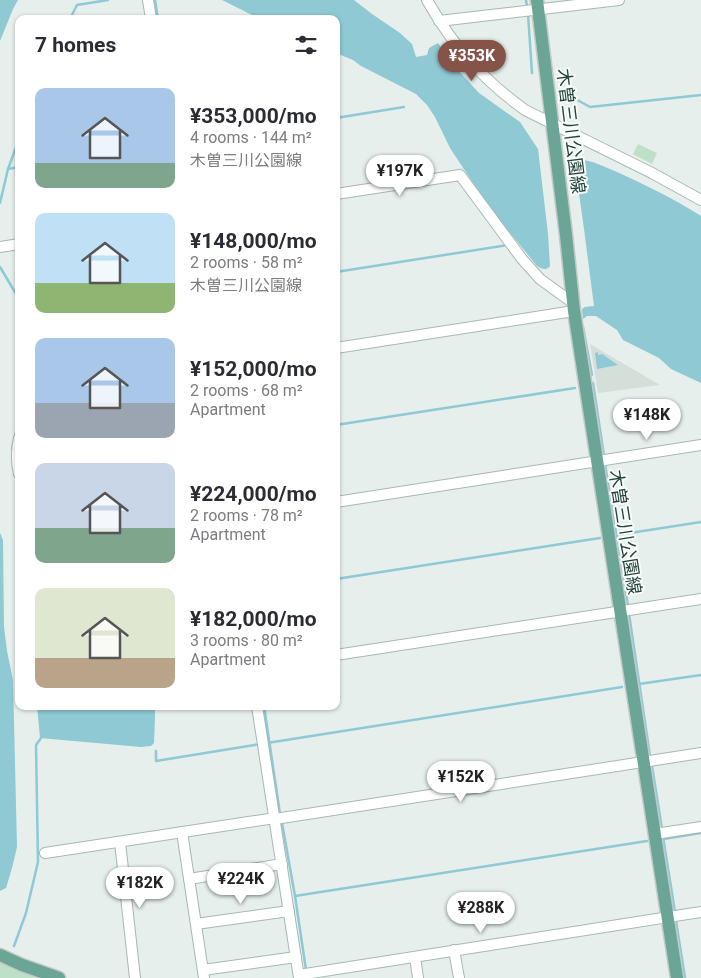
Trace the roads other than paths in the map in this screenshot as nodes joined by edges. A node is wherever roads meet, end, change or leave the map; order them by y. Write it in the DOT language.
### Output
graph roads {
  1 [pos="148,0"];
  2 [pos="427,0"];
  3 [pos="619,0"];
  4 [pos="538,5"];
  5 [pos="150,15"];
  6 [pos="439,21"];
  7 [pos="553,124"];
  8 [pos="340,193"];
  9 [pos="701,200"];
  10 [pos="15,244"];
  11 [pos="0,246"];
  12 [pos="573,307"];
  13 [pos="340,347"];
  14 [pos="701,446"];
  15 [pos="597,462"];
  16 [pos="340,501"];
  17 [pos="701,598"];
  18 [pos="620,611"];
  19 [pos="340,654"];
  20 [pos="259,710"];
  21 [pos="701,754"];
  22 [pos="643,762"];
  23 [pos="275,819"];
  24 [pos="701,827"];
  25 [pos="182,832"];
  26 [pos="654,834"];
  27 [pos="120,842"];
  28 [pos="45,853"];
  29 [pos="282,864"];
  30 [pos="189,879"];
  31 [pos="289,911"];
  32 [pos="701,912"];
  33 [pos="667,917"];
  34 [pos="196,924"];
  35 [pos="454,950"];
  36 [pos="0,954"];
  37 [pos="296,957"];
  38 [pos="415,957"];
  39 [pos="204,974"];
  40 [pos="299,977"];
  41 [pos="58,978"];
  42 [pos="135,978"];
  43 [pos="418,978"];
  44 [pos="459,978"];
  45 [pos="677,978"];
  1 -- 5 [label="street"];
  2 -- 6 [label="street"];
  3 -- 4 [label="street"];
  4 -- 6 [label="street"];
  4 -- 7 [label="main road, 木曽三川公園線"];
  6 -- 7 [label="street"];
  7 -- 9 [label="street"];
  7 -- 12 [label="main road, 木曽三川公園線"];
  8 -- 12 [label="street"];
  10 -- 11 [label="street"];
  12 -- 13 [label="street"];
  12 -- 15 [label="main road, 木曽三川公園線"];
  14 -- 15 [label="street"];
  15 -- 16 [label="street"];
  15 -- 18 [label="main road, 木曽三川公園線"];
  17 -- 18 [label="street"];
  18 -- 19 [label="street"];
  18 -- 22 [label="main road, 木曽三川公園線"];
  20 -- 23 [label="street"];
  21 -- 22 [label="street"];
  22 -- 23 [label="street"];
  22 -- 26 [label="main road, 木曽三川公園線"];
  23 -- 25 [label="street"];
  23 -- 29 [label="street"];
  24 -- 26 [label="street"];
  25 -- 27 [label="street"];
  25 -- 30 [label="street"];
  26 -- 33 [label="main road, 木曽三川公園線"];
  27 -- 28 [label="street"];
  27 -- 42 [label="street"];
  29 -- 30 [label="street"];
  29 -- 31 [label="street"];
  30 -- 34 [label="street"];
  31 -- 34 [label="street"];
  31 -- 37 [label="street"];
  32 -- 33 [label="street"];
  33 -- 35 [label="street"];
  33 -- 45 [label="main road, 木曽三川公園線"];
  34 -- 39 [label="street"];
  35 -- 38 [label="street"];
  35 -- 44 [label="street"];
  36 -- 41 [label="main road"];
  37 -- 39 [label="street"];
  37 -- 40 [label="street"];
  38 -- 40 [label="street"];
  38 -- 43 [label="street"];
}
